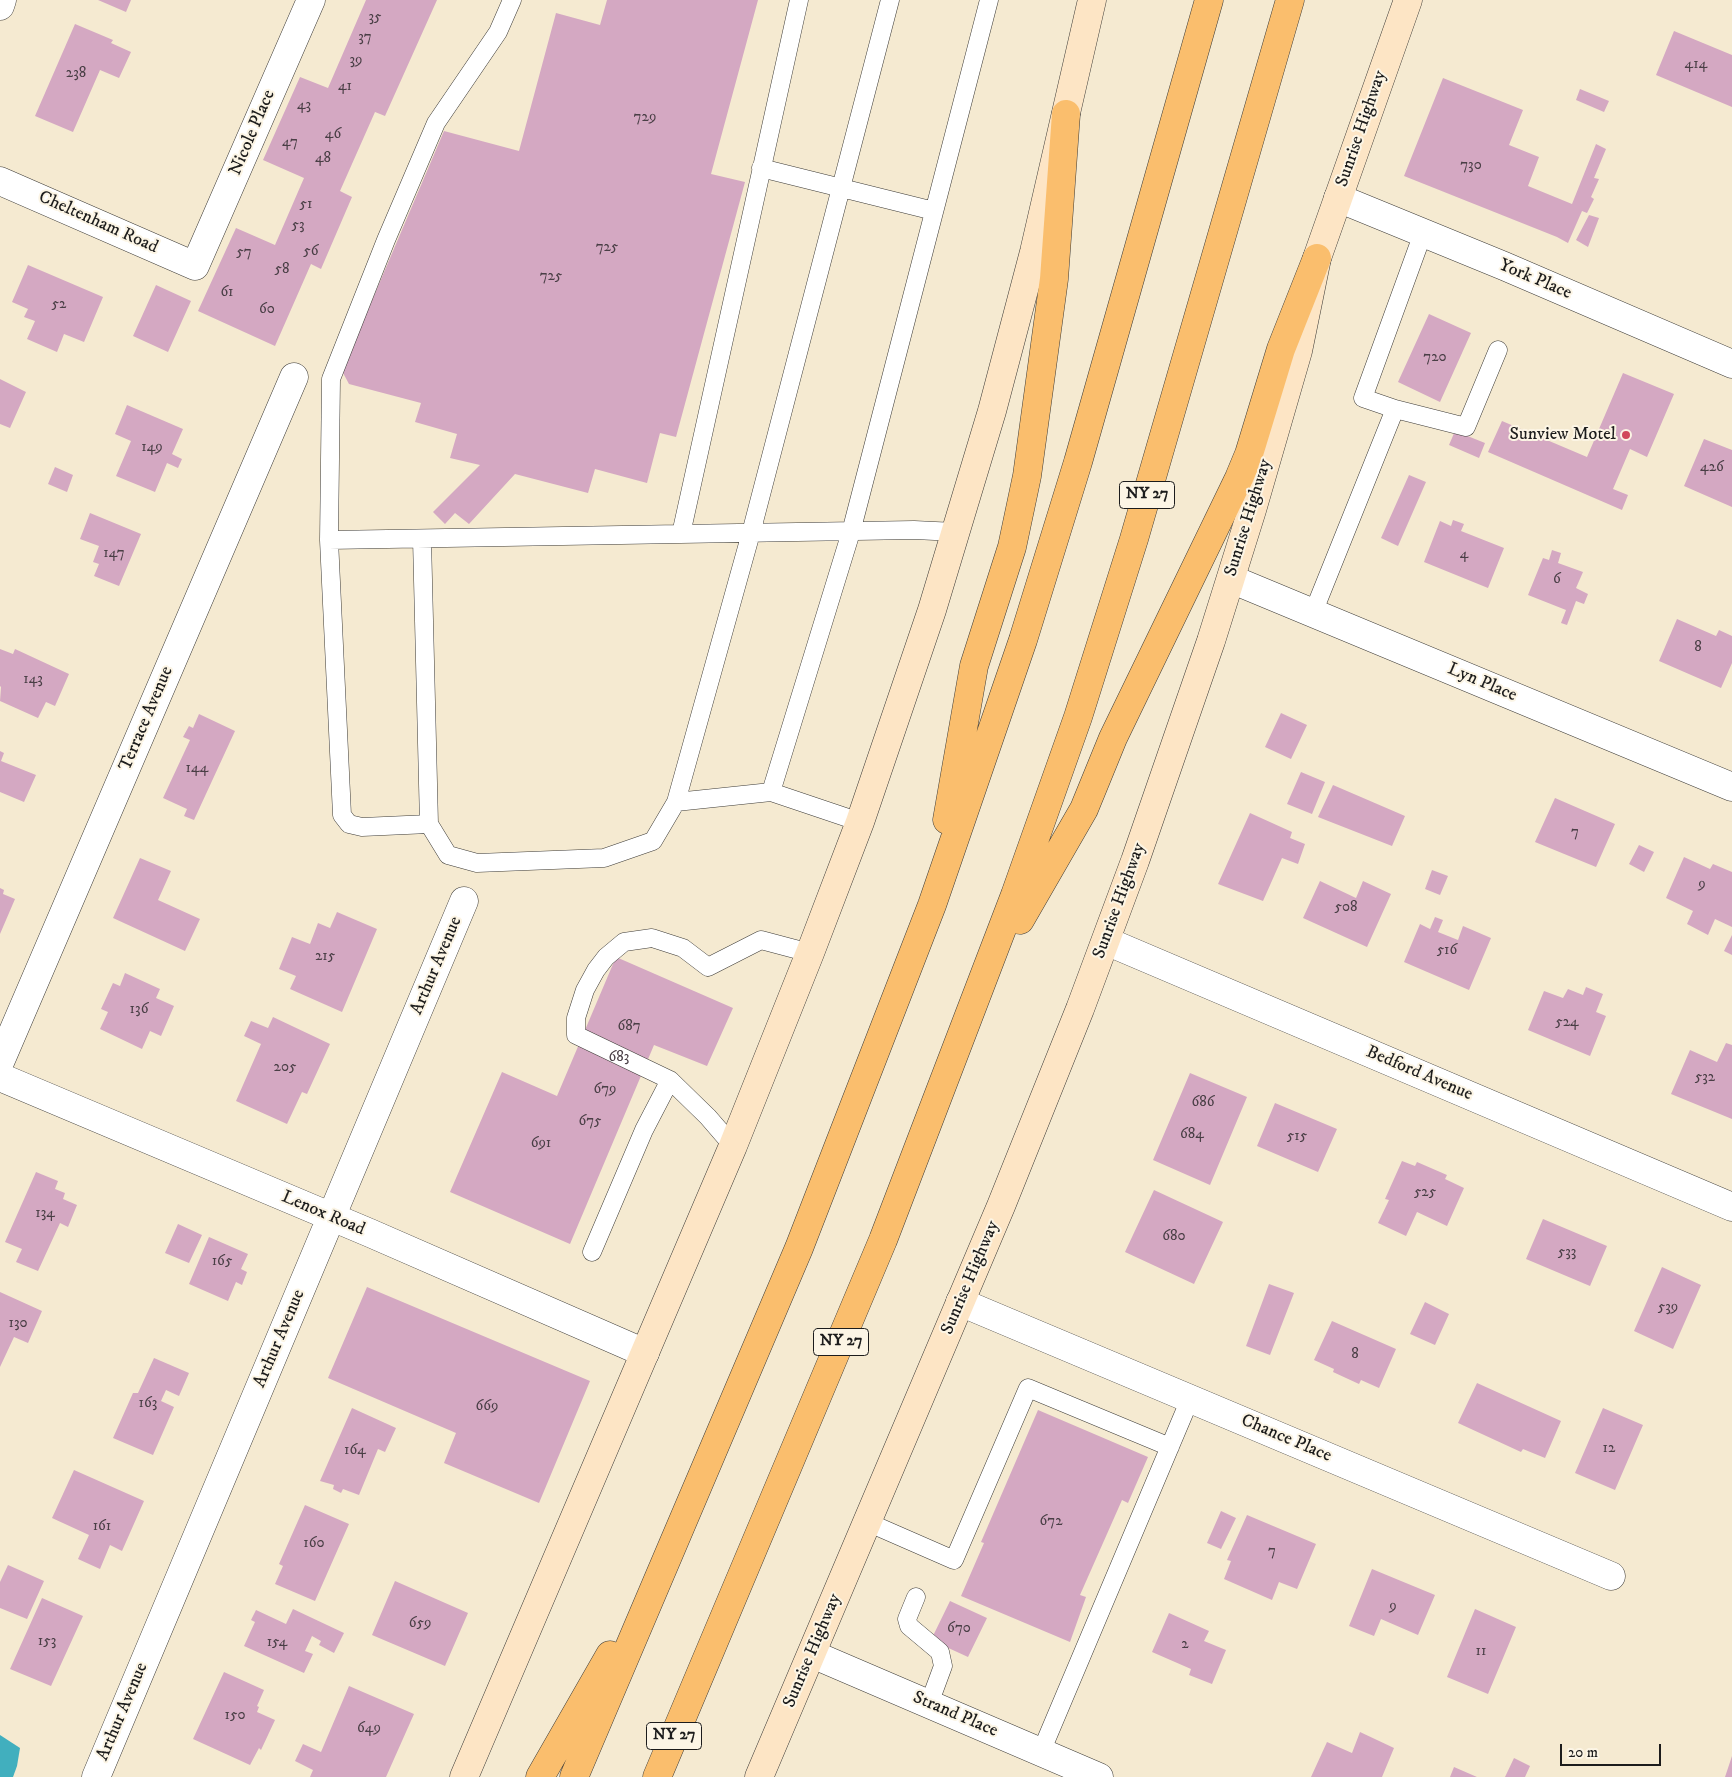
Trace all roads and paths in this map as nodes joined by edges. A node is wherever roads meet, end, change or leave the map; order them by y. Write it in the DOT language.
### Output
graph roads {
  1 [pos="2,0"];
  2 [pos="311,0"];
  3 [pos="512,0"];
  4 [pos="798,0"];
  5 [pos="890,0"];
  6 [pos="989,0"];
  7 [pos="1092,0"];
  8 [pos="1209,0"];
  9 [pos="1290,0"];
  10 [pos="1408,0"];
  11 [pos="0,6"];
  12 [pos="1066,114"];
  13 [pos="762,168"];
  14 [pos="0,181"];
  15 [pos="842,188"];
  16 [pos="1338,198"];
  17 [pos="934,211"];
  18 [pos="1423,233"];
  19 [pos="1317,258"];
  20 [pos="195,266"];
  21 [pos="1498,350"];
  22 [pos="1732,364"];
  23 [pos="294,377"];
  24 [pos="1395,409"];
  25 [pos="851,532"];
  26 [pos="956,532"];
  27 [pos="681,534"];
  28 [pos="751,534"];
  29 [pos="422,539"];
  30 [pos="329,540"];
  31 [pos="1231,579"];
  32 [pos="1313,613"];
  33 [pos="1732,787"];
  34 [pos="771,792"];
  35 [pos="676,802"];
  36 [pos="860,822"];
  37 [pos="428,824"];
  38 [pos="464,901"];
  39 [pos="932,905"];
  40 [pos="1106,941"];
  41 [pos="810,953"];
  42 [pos="983,984"];
  43 [pos="0,1062"];
  44 [pos="0,1076"];
  45 [pos="670,1080"];
  46 [pos="733,1146"];
  47 [pos="1732,1208"];
  48 [pos="331,1217"];
  49 [pos="592,1252"];
  50 [pos="960,1302"];
  51 [pos="645,1354"];
  52 [pos="1190,1399"];
  53 [pos="1170,1447"];
  54 [pos="867,1522"];
  55 [pos="672,1545"];
  56 [pos="1611,1576"];
  57 [pos="916,1597"];
  58 [pos="812,1654"];
  59 [pos="691,1696"];
  60 [pos="929,1704"];
  61 [pos="1041,1752"];
  62 [pos="96,1777"];
  63 [pos="464,1777"];
  64 [pos="540,1777"];
  65 [pos="574,1777"];
  66 [pos="657,1777"];
  67 [pos="667,1777"];
  68 [pos="760,1777"];
  69 [pos="1099,1777"];
  1 -- 11 [label="street"];
  2 -- 20 [label="street, Nicole Place"];
  3 -- 30 [label="lane"];
  4 -- 13 [label="lane"];
  5 -- 15 [label="lane"];
  6 -- 17 [label="lane"];
  7 -- 12 [label="main road"];
  8 -- 39 [label="highway"];
  9 -- 42 [label="highway, NY 27"];
  10 -- 16 [label="main road, Sunrise Highway"];
  12 -- 26 [label="main road"];
  12 -- 39 [label="highway"];
  13 -- 15 [label="lane"];
  13 -- 27 [label="lane"];
  14 -- 20 [label="street, Cheltenham Road"];
  15 -- 17 [label="lane"];
  15 -- 28 [label="lane"];
  16 -- 18 [label="street, York Place"];
  16 -- 19 [label="main road, Sunrise Highway"];
  17 -- 25 [label="lane"];
  18 -- 22 [label="street, York Place"];
  18 -- 24 [label="lane"];
  19 -- 31 [label="main road, Sunrise Highway"];
  19 -- 42 [label="highway"];
  21 -- 24 [label="lane"];
  23 -- 43 [label="street, Terrace Avenue"];
  24 -- 32 [label="lane"];
  25 -- 26 [label="lane"];
  25 -- 28 [label="lane"];
  25 -- 34 [label="lane"];
  26 -- 36 [label="main road"];
  27 -- 28 [label="lane"];
  27 -- 29 [label="lane"];
  28 -- 35 [label="lane"];
  29 -- 30 [label="lane"];
  29 -- 37 [label="lane"];
  30 -- 37 [label="lane"];
  31 -- 32 [label="street, Lyn Place"];
  31 -- 40 [label="main road, Sunrise Highway"];
  32 -- 33 [label="street, Lyn Place"];
  34 -- 35 [label="lane"];
  34 -- 36 [label="lane"];
  35 -- 37 [label="lane"];
  36 -- 41 [label="main road"];
  38 -- 48 [label="street, Arthur Avenue"];
  39 -- 55 [label="highway"];
  40 -- 47 [label="street, Bedford Avenue"];
  40 -- 50 [label="main road, Sunrise Highway"];
  41 -- 45 [label="lane"];
  41 -- 46 [label="main road"];
  42 -- 59 [label="highway, NY 27"];
  44 -- 48 [label="street, Lenox Road"];
  45 -- 46 [label="lane"];
  45 -- 49 [label="lane"];
  46 -- 51 [label="main road"];
  48 -- 51 [label="street, Lenox Road"];
  48 -- 62 [label="street, Arthur Avenue"];
  50 -- 52 [label="street, Chance Place"];
  50 -- 54 [label="main road, Sunrise Highway"];
  51 -- 63 [label="main road"];
  52 -- 53 [label="lane"];
  52 -- 56 [label="street, Chance Place"];
  53 -- 54 [label="lane"];
  53 -- 61 [label="lane"];
  54 -- 58 [label="main road, Sunrise Highway"];
  55 -- 64 [label="highway"];
  55 -- 65 [label="highway"];
  57 -- 60 [label="lane"];
  58 -- 60 [label="street, Strand Place"];
  58 -- 68 [label="main road, Sunrise Highway"];
  59 -- 66 [label="highway, NY 27"];
  59 -- 67 [label="highway"];
  60 -- 61 [label="street, Strand Place"];
  61 -- 69 [label="street, Strand Place"];
}
